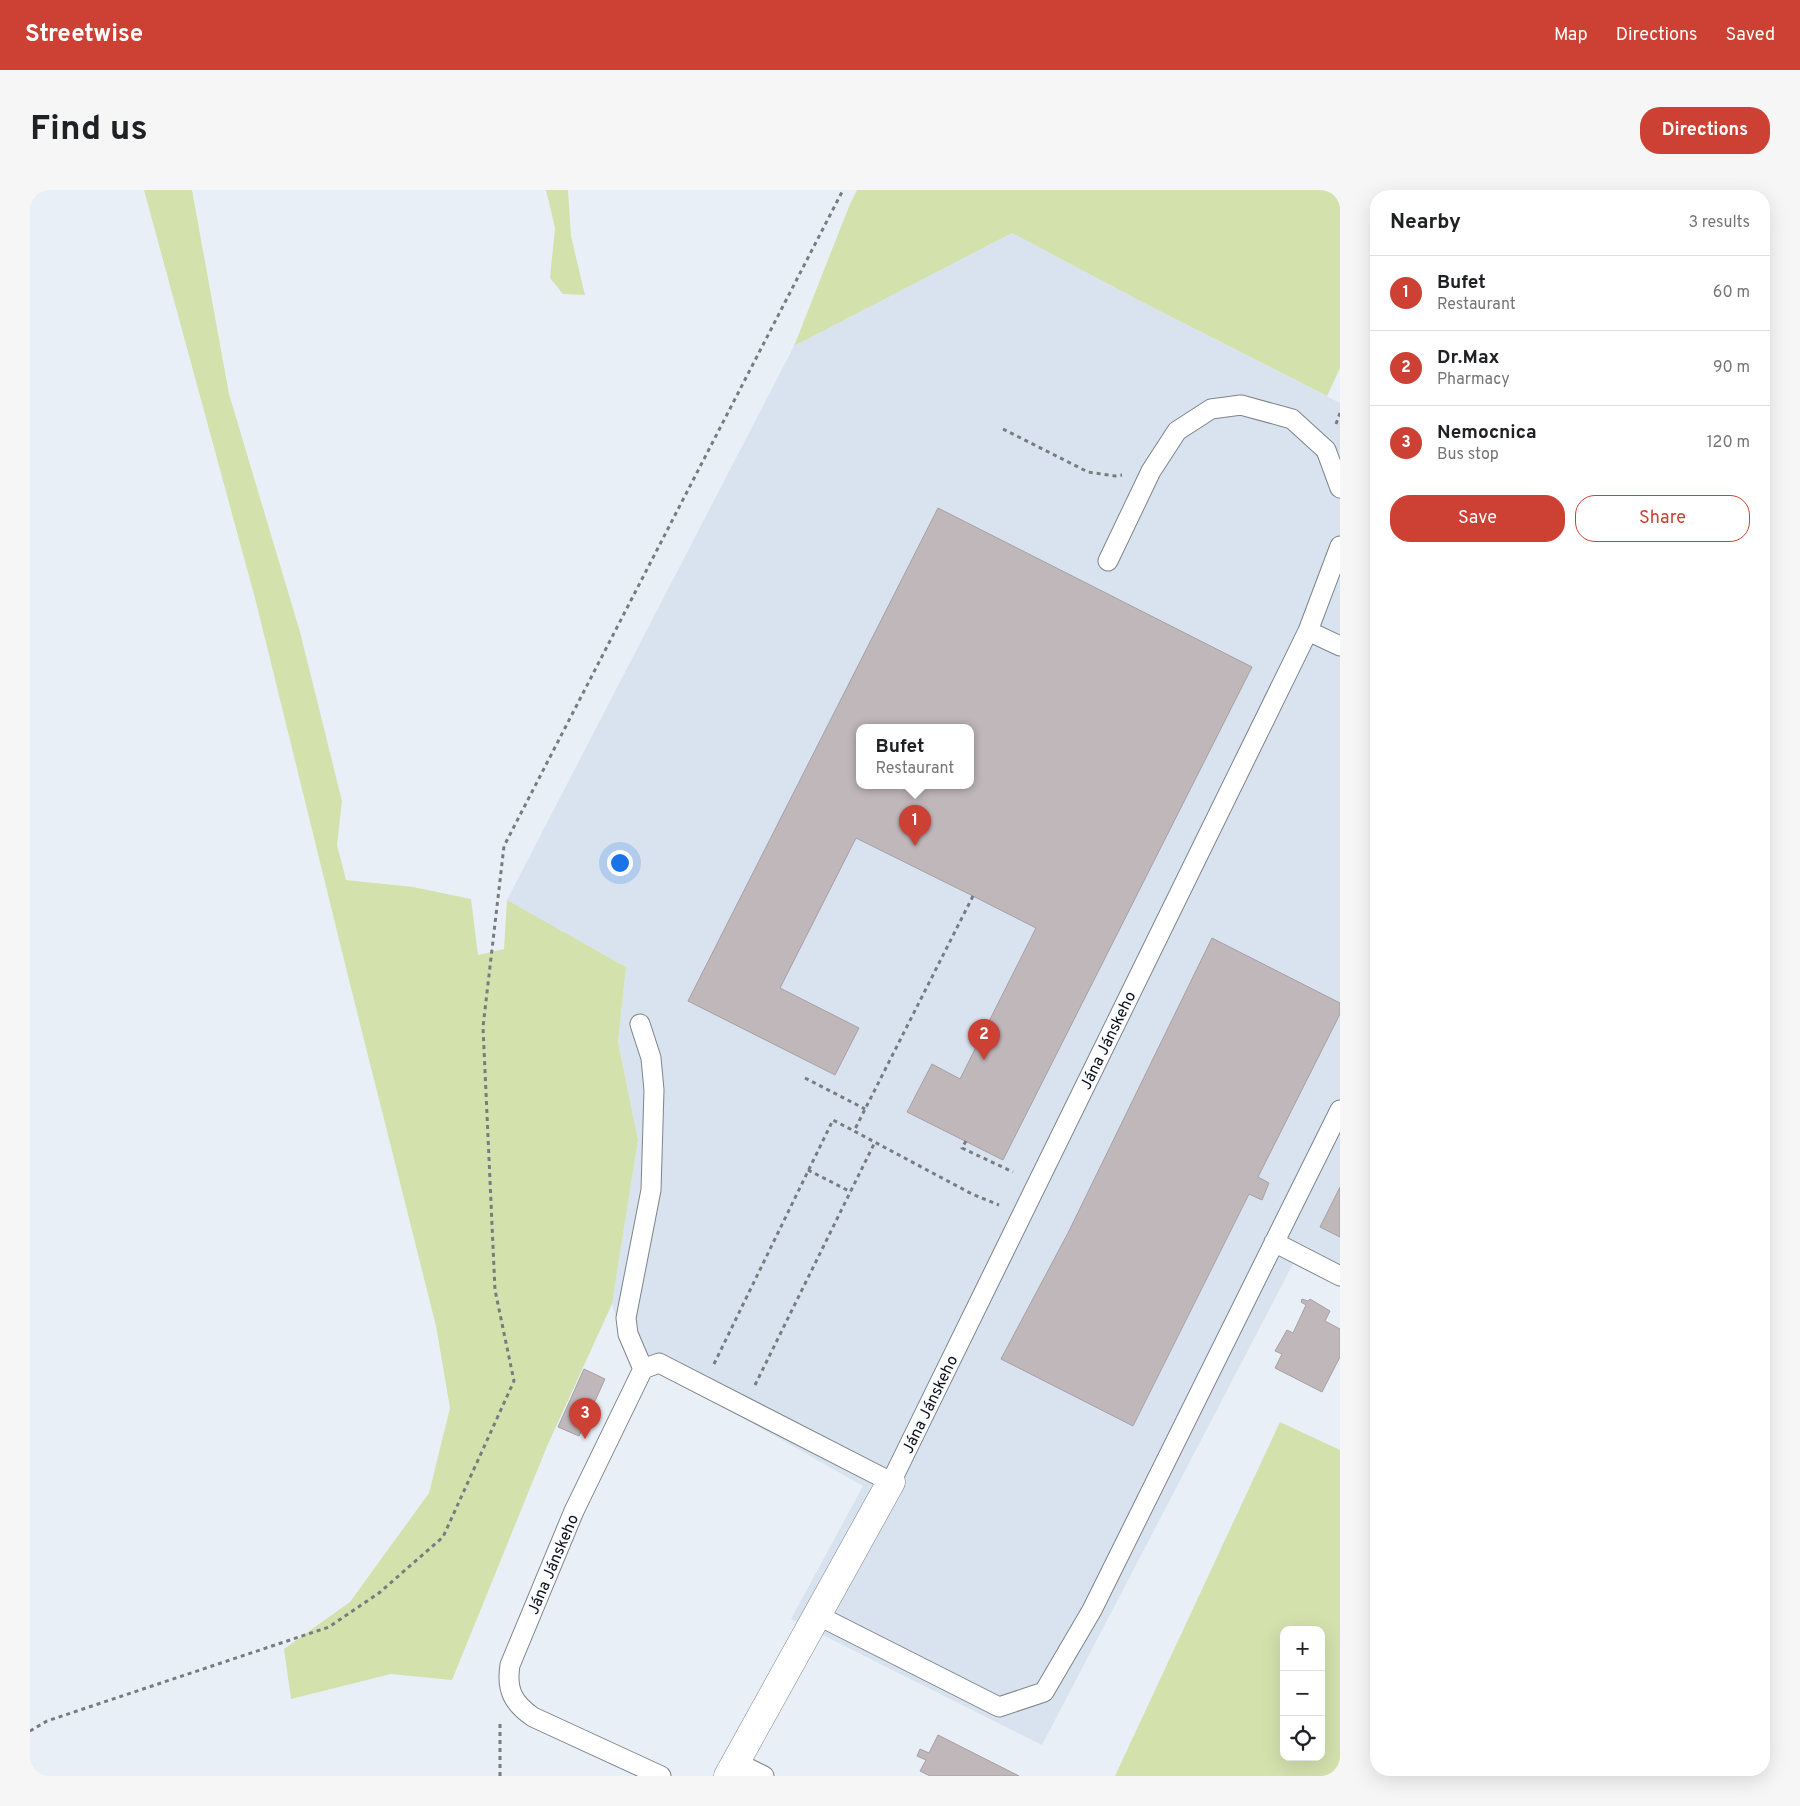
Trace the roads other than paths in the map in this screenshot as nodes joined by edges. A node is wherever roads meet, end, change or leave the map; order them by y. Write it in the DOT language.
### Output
graph roads {
  1 [pos="1340,488"];
  2 [pos="1340,546"];
  3 [pos="1108,561"];
  4 [pos="1308,631"];
  5 [pos="1340,646"];
  6 [pos="640,1024"];
  7 [pos="1340,1110"];
  8 [pos="1274,1242"];
  9 [pos="1340,1276"];
  10 [pos="643,1369"];
  11 [pos="891,1482"];
  12 [pos="817,1615"];
  13 [pos="732,1769"];
  14 [pos="661,1776"];
  15 [pos="764,1776"];
  1 -- 3 [label="lane"];
  2 -- 4 [label="lane, Jána Jánskeho"];
  4 -- 5 [label="lane"];
  4 -- 11 [label="lane, Jána Jánskeho"];
  6 -- 10 [label="lane"];
  7 -- 8 [label="lane"];
  8 -- 9 [label="lane"];
  8 -- 12 [label="lane"];
  10 -- 11 [label="lane"];
  10 -- 14 [label="lane, Jána Jánskeho"];
  11 -- 12 [label="street, Jána Jánskeho"];
  12 -- 13 [label="street, Jána Jánskeho"];
  13 -- 15 [label="lane"];
}
